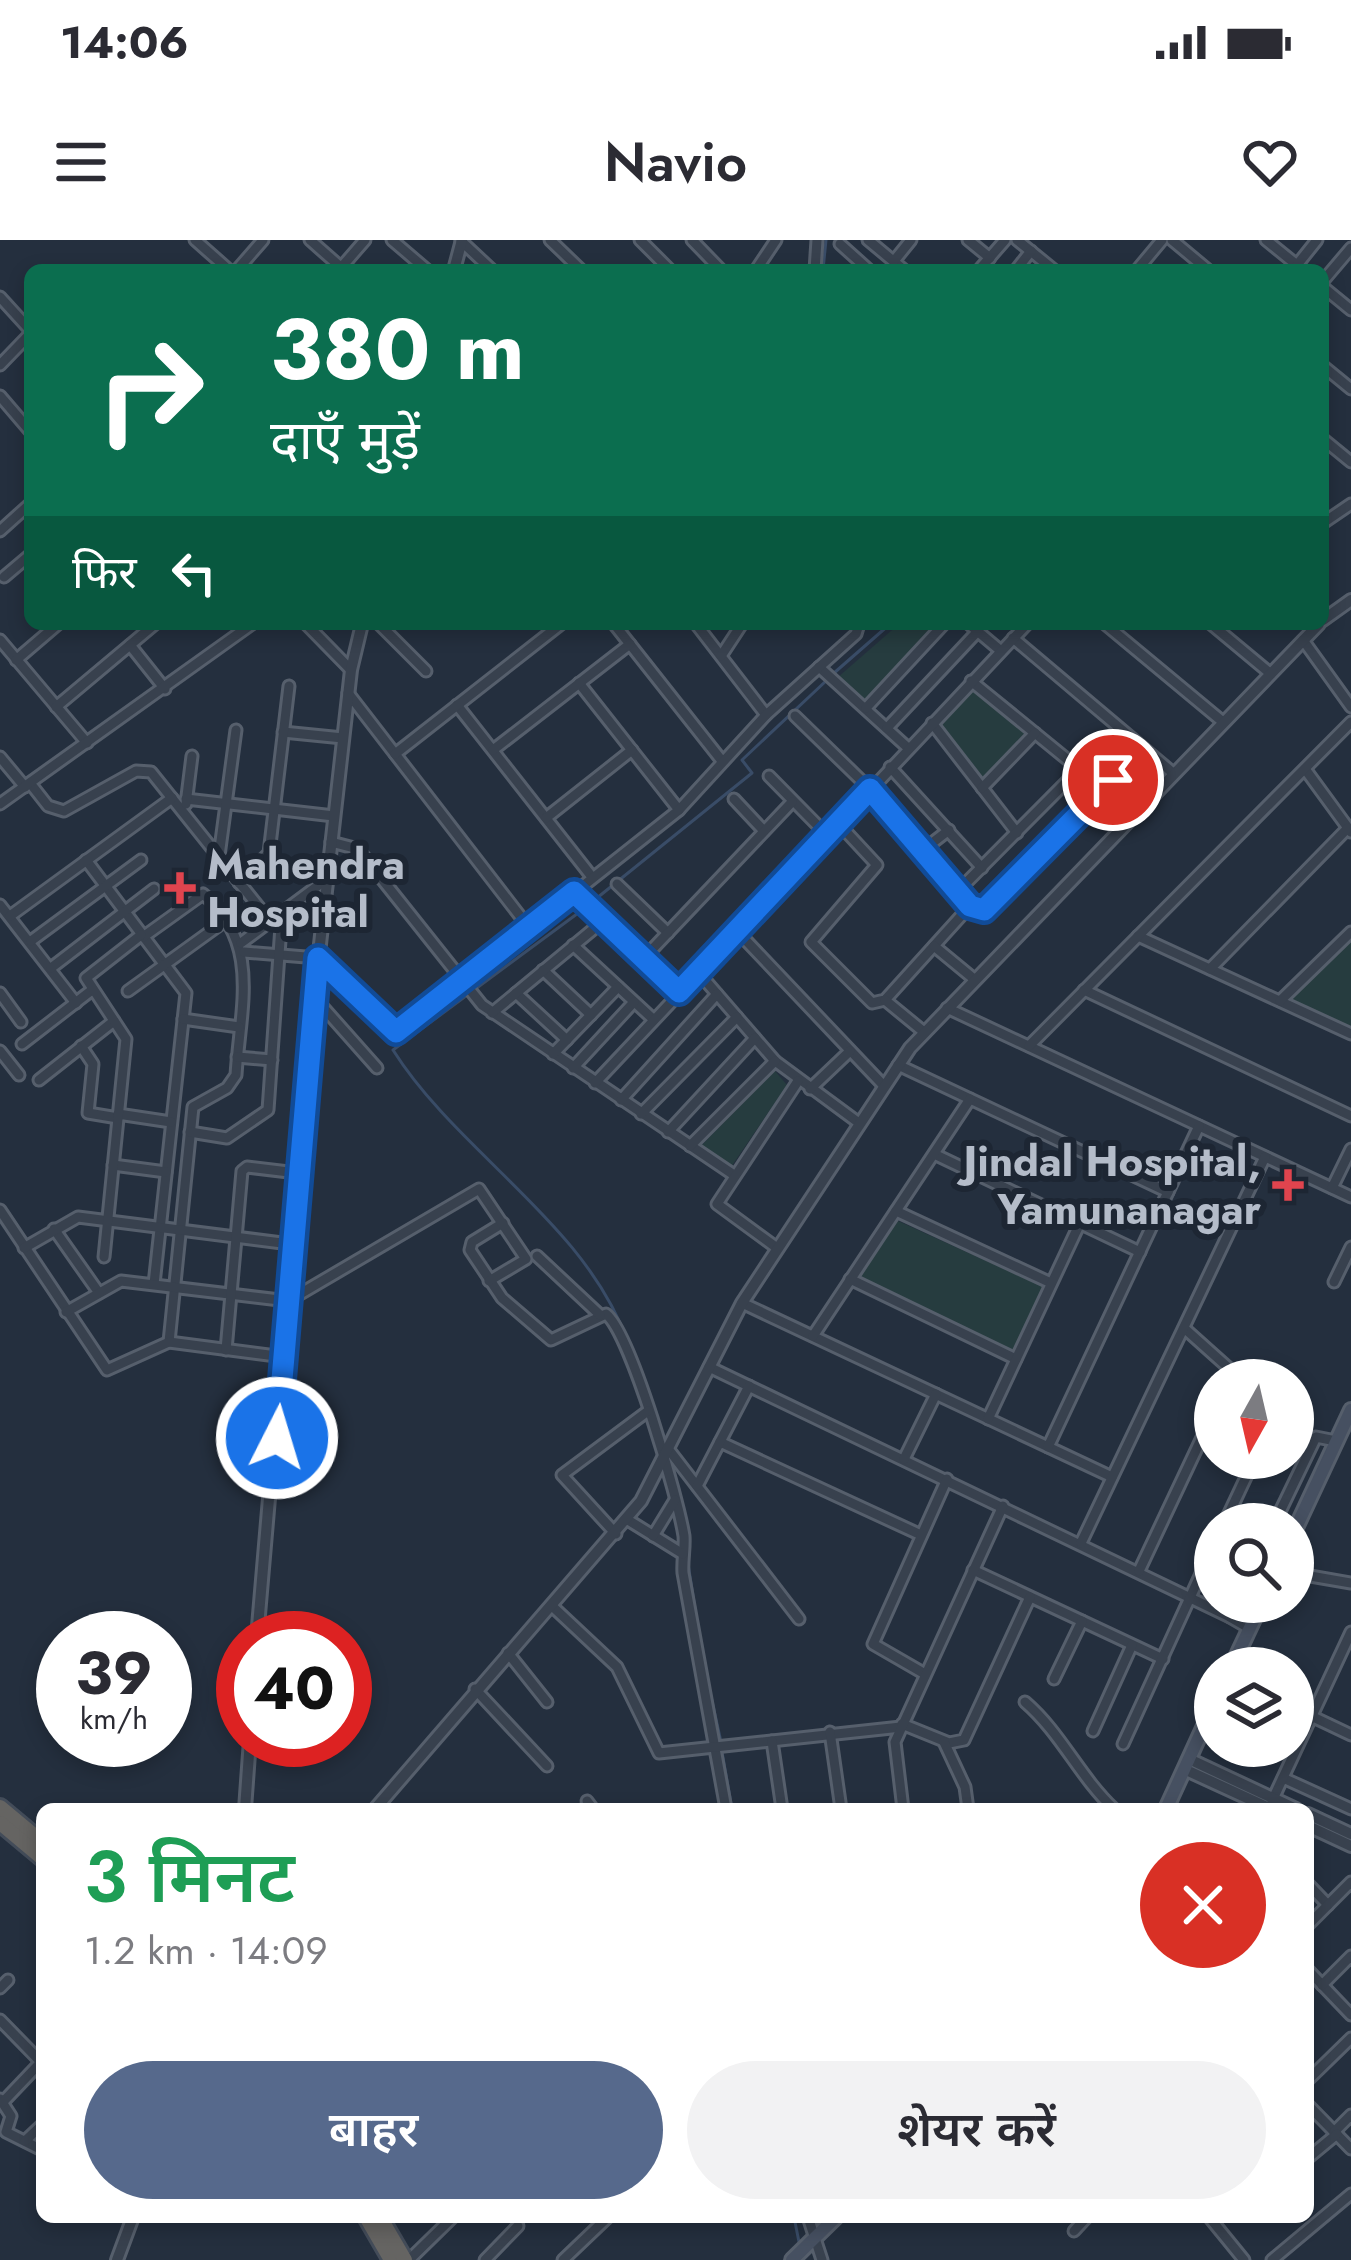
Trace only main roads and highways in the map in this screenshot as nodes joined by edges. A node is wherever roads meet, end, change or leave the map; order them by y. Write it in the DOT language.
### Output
graph roads {
  1 [pos="1351,1410"];
  2 [pos="1307,1503"];
  3 [pos="1194,1747"];
  4 [pos="1169,1803"];
  5 [pos="0,1807"];
  6 [pos="0,1823"];
  7 [pos="36,1837"];
  8 [pos="36,1853"];
  9 [pos="369,2223"];
  10 [pos="384,2223"];
  11 [pos="830,2223"];
  12 [pos="391,2260"];
  13 [pos="407,2260"];
  14 [pos="792,2260"];
  1 -- 2 [label="main road"];
  3 -- 4 [label="main road"];
  5 -- 7 [label="highway"];
  6 -- 8 [label="highway"];
  9 -- 12 [label="highway"];
  10 -- 13 [label="highway"];
  11 -- 14 [label="main road"];
}
